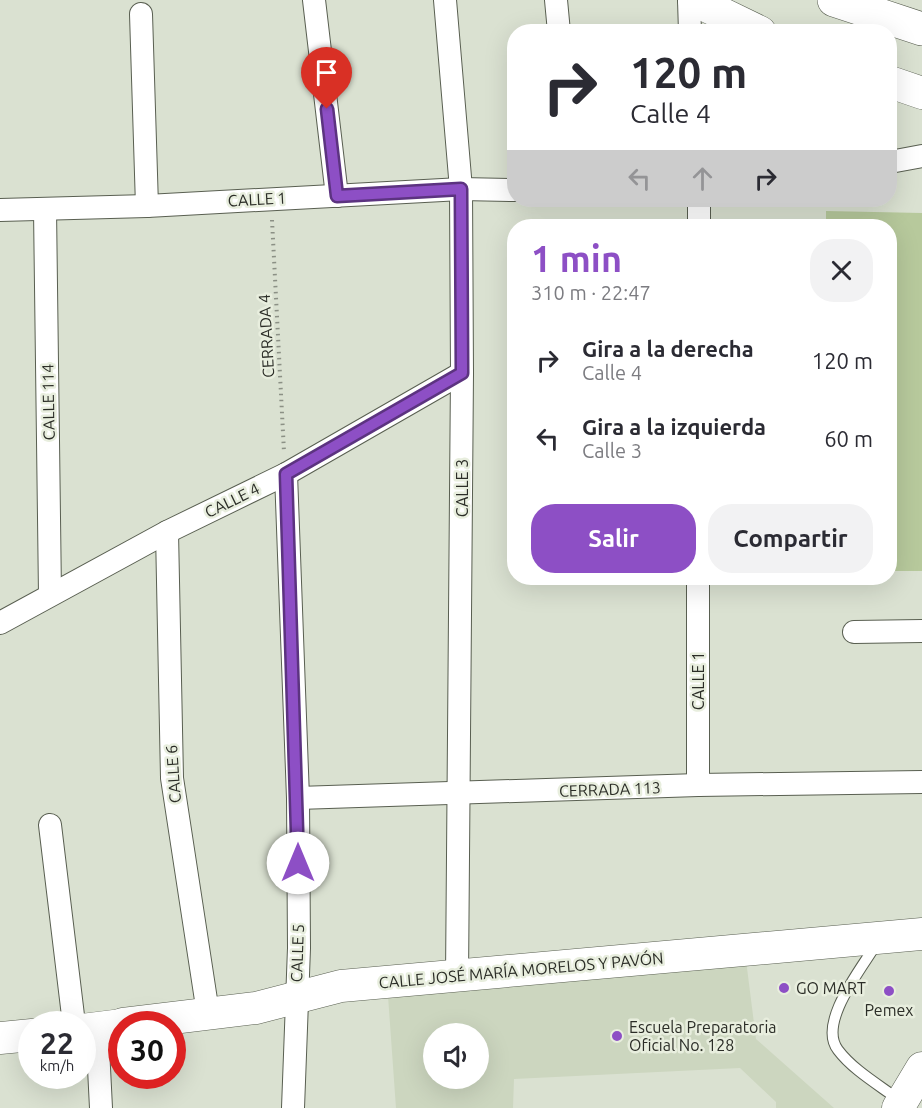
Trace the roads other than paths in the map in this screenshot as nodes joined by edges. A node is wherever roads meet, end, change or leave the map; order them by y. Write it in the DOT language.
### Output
graph roads {
  1 [pos="314,0"];
  2 [pos="446,0"];
  3 [pos="556,0"];
  4 [pos="689,0"];
  5 [pos="694,0"];
  6 [pos="834,0"];
  7 [pos="141,14"];
  8 [pos="558,24"];
  9 [pos="690,24"];
  10 [pos="744,24"];
  11 [pos="922,29"];
  12 [pos="897,84"];
  13 [pos="922,93"];
  14 [pos="922,156"];
  15 [pos="897,161"];
  16 [pos="461,189"];
  17 [pos="507,190"];
  18 [pos="337,196"];
  19 [pos="147,206"];
  20 [pos="45,209"];
  21 [pos="0,210"];
  22 [pos="462,373"];
  23 [pos="286,474"];
  24 [pos="167,532"];
  25 [pos="698,585"];
  26 [pos="50,595"];
  27 [pos="0,623"];
  28 [pos="922,631"];
  29 [pos="854,632"];
  30 [pos="922,782"];
  31 [pos="698,785"];
  32 [pos="460,795"];
  33 [pos="298,798"];
  34 [pos="50,825"];
  35 [pos="922,934"];
  36 [pos="880,937"];
  37 [pos="457,977"];
  38 [pos="296,997"];
  39 [pos="208,1013"];
  40 [pos="100,1026"];
  41 [pos="18,1036"];
  42 [pos="0,1038"];
  43 [pos="922,1068"];
  44 [pos="900,1105"];
  45 [pos="101,1108"];
  46 [pos="293,1108"];
  1 -- 18 [label="street"];
  2 -- 16 [label="street, CALLE 3"];
  3 -- 8 [label="street"];
  4 -- 9 [label="street"];
  5 -- 10 [label="street"];
  6 -- 11 [label="highway"];
  7 -- 19 [label="street"];
  12 -- 13 [label="street"];
  14 -- 15 [label="street"];
  16 -- 17 [label="street, CALLE 1"];
  16 -- 18 [label="street, CALLE 1"];
  16 -- 22 [label="street, CALLE 3"];
  18 -- 19 [label="street, CALLE 1"];
  19 -- 20 [label="street, CALLE 1"];
  20 -- 21 [label="street, CALLE 1"];
  20 -- 26 [label="street, CALLE 114"];
  22 -- 23 [label="street, CALLE 4"];
  22 -- 32 [label="street, CALLE 3"];
  23 -- 24 [label="street, CALLE 4"];
  23 -- 33 [label="street, CALLE 5"];
  24 -- 26 [label="street, CALLE 4"];
  24 -- 39 [label="street, CALLE 6"];
  25 -- 31 [label="street, CALLE 1"];
  26 -- 27 [label="street, CALLE 4"];
  28 -- 29 [label="street"];
  30 -- 31 [label="street, CERRADA 113"];
  31 -- 32 [label="street, CERRADA 113"];
  32 -- 33 [label="street, CERRADA 113"];
  32 -- 37 [label="street, CALLE 3"];
  33 -- 38 [label="street, CALLE 5"];
  34 -- 40 [label="street"];
  35 -- 36 [label="street, CALLE JOSÉ MARÍA MORELOS Y PAVÓN"];
  36 -- 37 [label="street, CALLE JOSÉ MARÍA MORELOS Y PAVÓN"];
  36 -- 44 [label="lane"];
  37 -- 38 [label="street, CALLE JOSÉ MARÍA MORELOS Y PAVÓN"];
  38 -- 39 [label="street, CALLE JOSÉ MARÍA MORELOS Y PAVÓN"];
  38 -- 46 [label="street, CALLE 5"];
  39 -- 40 [label="street, CALLE JOSÉ MARÍA MORELOS Y PAVÓN"];
  40 -- 45 [label="street"];
  41 -- 42 [label="street"];
  43 -- 44 [label="street"];
}
